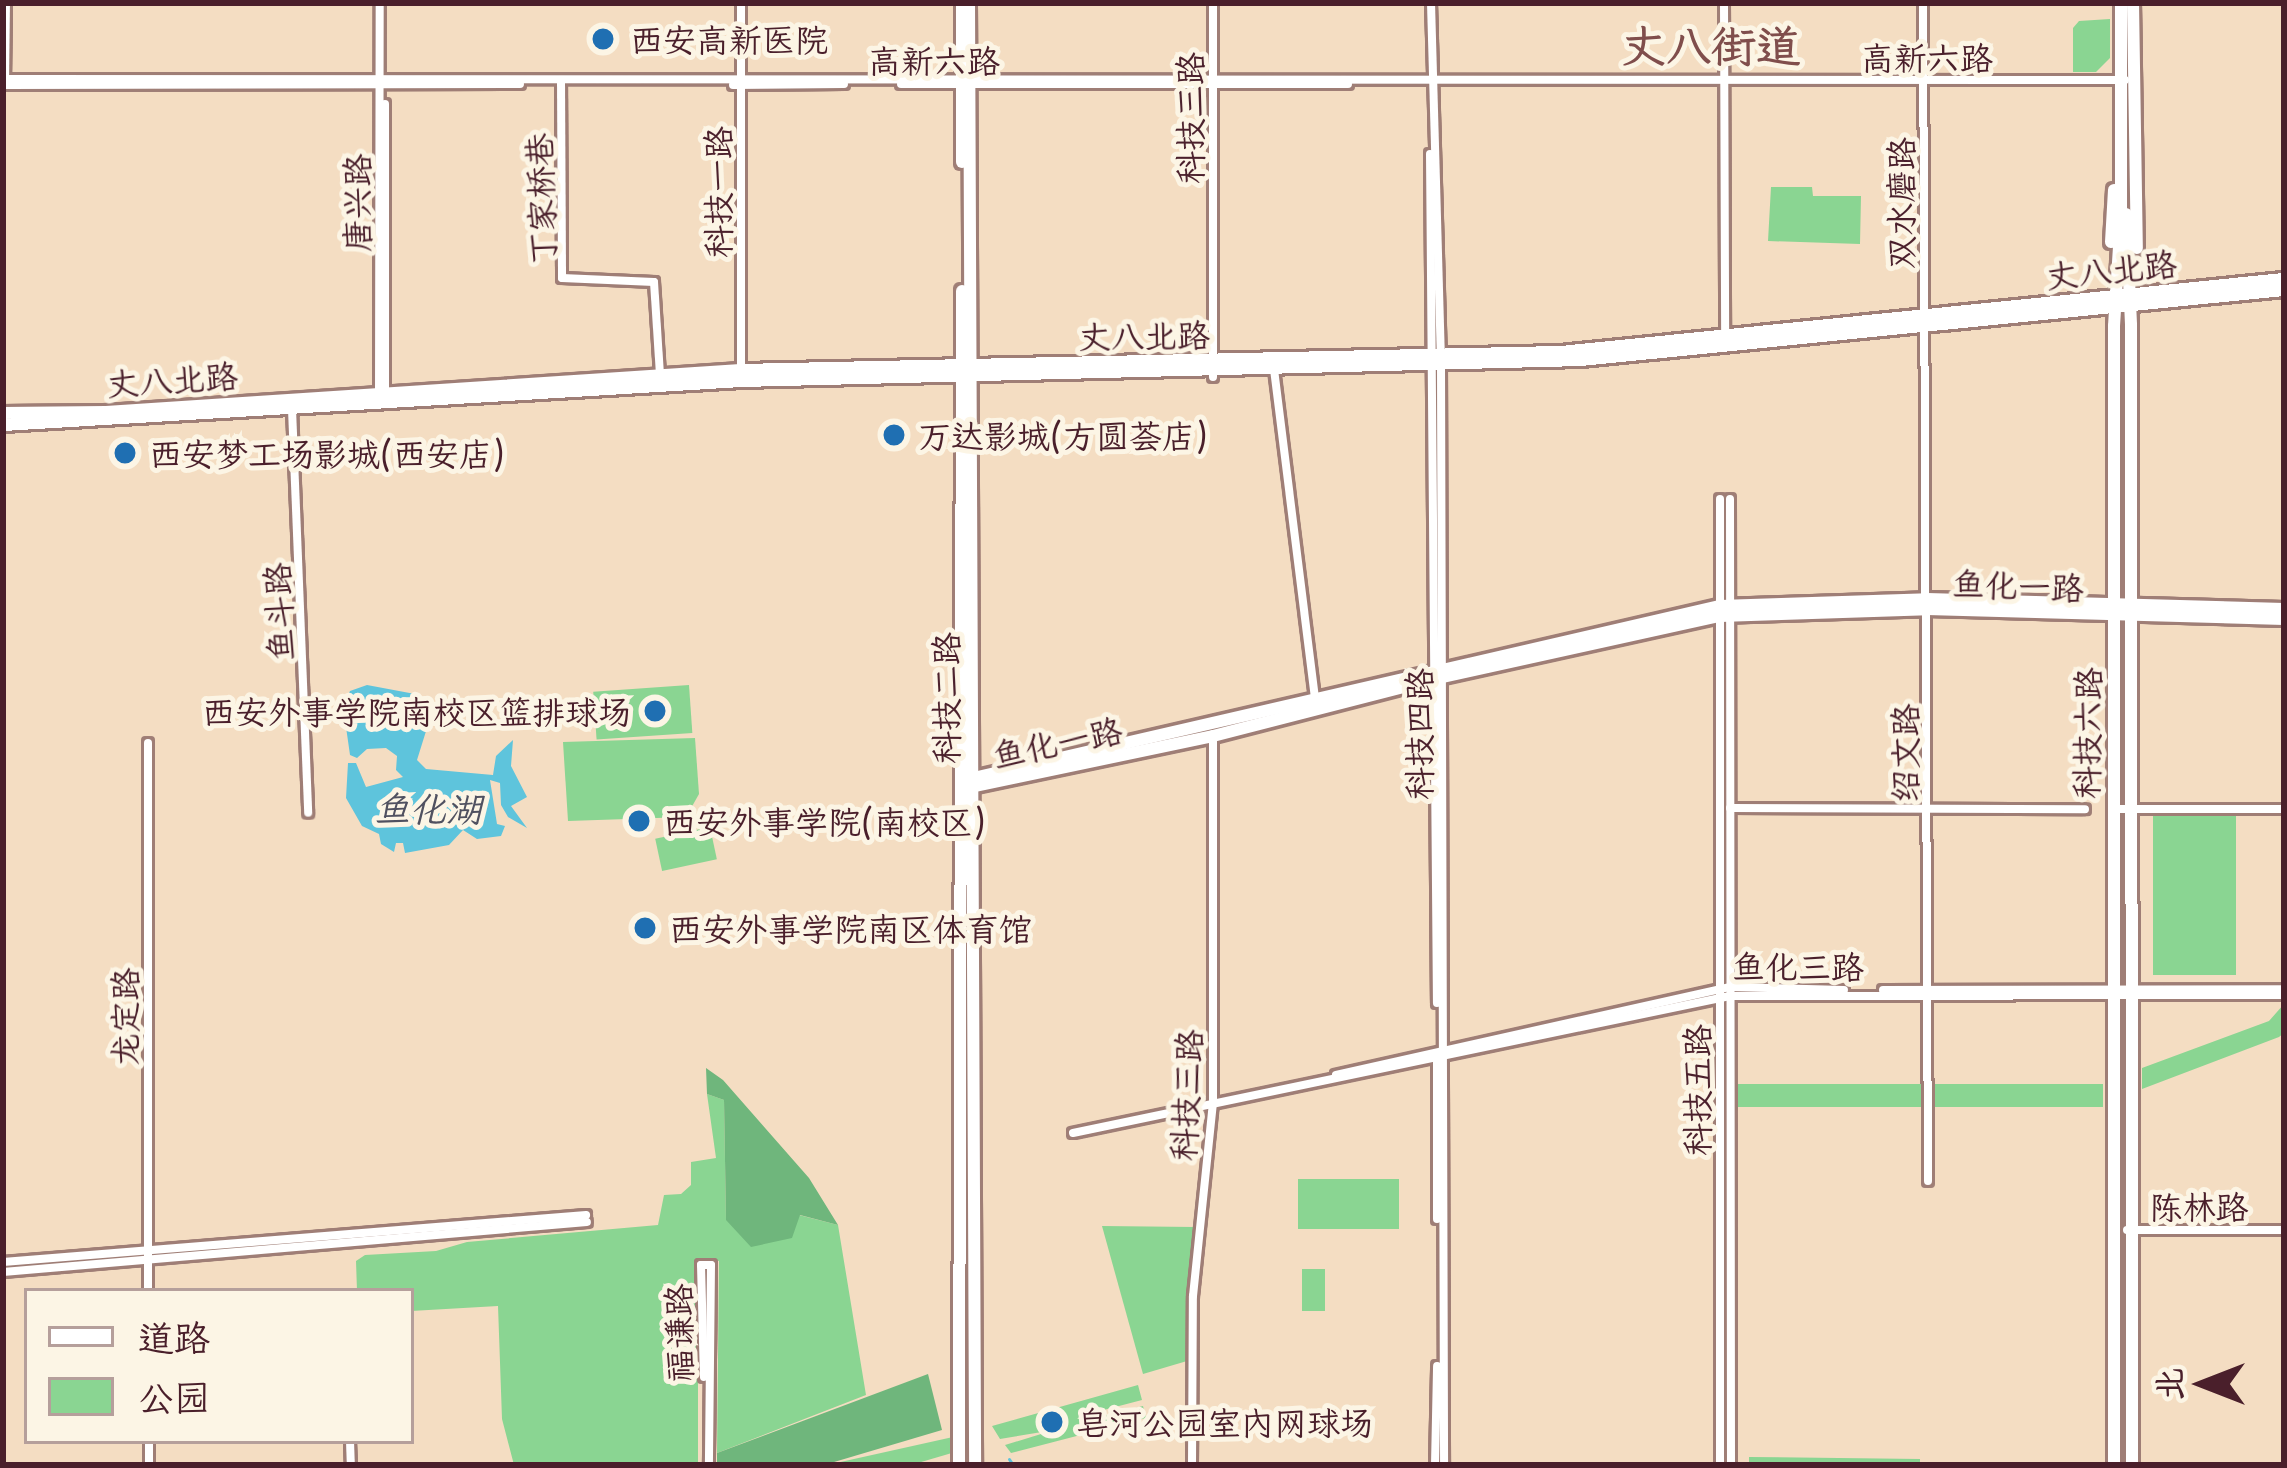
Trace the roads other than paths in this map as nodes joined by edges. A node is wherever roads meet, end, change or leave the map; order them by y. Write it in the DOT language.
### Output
graph roads {
  1 [pos="4,3"];
  2 [pos="382,3"];
  3 [pos="741,3"];
  4 [pos="966,3"];
  5 [pos="1213,3"];
  6 [pos="1429,3"];
  7 [pos="1724,3"];
  8 [pos="1924,3"];
  9 [pos="2124,3"];
  10 [pos="2124,80"];
  11 [pos="3,81"];
  12 [pos="383,81"];
  13 [pos="966,81"];
  14 [pos="1213,81"];
  15 [pos="1430,81"];
  16 [pos="1724,81"];
  17 [pos="1924,81"];
  18 [pos="561,82"];
  19 [pos="741,82"];
  20 [pos="2284,276"];
  21 [pos="2284,293"];
  22 [pos="2124,298"];
  23 [pos="1926,320"];
  24 [pos="1725,340"];
  25 [pos="1438,360"];
  26 [pos="1213,365"];
  27 [pos="660,371"];
  28 [pos="965,371"];
  29 [pos="741,372"];
  30 [pos="1275,372"];
  31 [pos="383,395"];
  32 [pos="292,409"];
  33 [pos="3,412"];
  34 [pos="3,425"];
  35 [pos="1725,500"];
  36 [pos="1928,604"];
  37 [pos="2114,609"];
  38 [pos="2284,609"];
  39 [pos="2133,610"];
  40 [pos="1725,611"];
  41 [pos="2284,620"];
  42 [pos="1439,673"];
  43 [pos="1315,700"];
  44 [pos="1212,732"];
  45 [pos="148,743"];
  46 [pos="967,784"];
  47 [pos="1730,808"];
  48 [pos="1928,809"];
  49 [pos="2085,809"];
  50 [pos="2112,809"];
  51 [pos="2131,809"];
  52 [pos="2284,809"];
  53 [pos="308,812"];
  54 [pos="1725,941"];
  55 [pos="2114,992"];
  56 [pos="2131,992"];
  57 [pos="2284,992"];
  58 [pos="1725,993"];
  59 [pos="1928,993"];
  60 [pos="1725,1049"];
  61 [pos="1439,1053"];
  62 [pos="1213,1103"];
  63 [pos="1072,1133"];
  64 [pos="1928,1181"];
  65 [pos="587,1218"];
  66 [pos="2114,1230"];
  67 [pos="2132,1230"];
  68 [pos="2284,1230"];
  69 [pos="148,1255"];
  70 [pos="3,1262"];
  71 [pos="3,1272"];
  72 [pos="148,1288"];
  73 [pos="706,1465"];
  74 [pos="959,1465"];
  75 [pos="975,1465"];
  76 [pos="1192,1465"];
  77 [pos="1439,1465"];
  78 [pos="1720,1465"];
  79 [pos="1731,1465"];
  80 [pos="2114,1465"];
  81 [pos="2132,1465"];
  1 -- 11 [label="main road"];
  2 -- 12 [label="street, 唐兴路"];
  3 -- 19 [label="street, 科技一路"];
  4 -- 13 [label="main road, 科技二路"];
  5 -- 14 [label="street, 科技三路"];
  6 -- 15 [label="street, 科技四路"];
  7 -- 16 [label="street"];
  8 -- 17 [label="street, 双水磨路"];
  9 -- 10 [label="main road, 科技六路"];
  10 -- 17 [label="street, 高新六路"];
  10 -- 22 [label="main road, 科技六路"];
  11 -- 12 [label="street, 高新六路"];
  12 -- 18 [label="street, 高新六路"];
  12 -- 31 [label="street, 唐兴路"];
  13 -- 14 [label="street, 高新六路"];
  13 -- 19 [label="street, 高新六路"];
  13 -- 28 [label="main road, 科技二路"];
  14 -- 15 [label="street, 高新六路"];
  14 -- 26 [label="street, 科技三路"];
  15 -- 16 [label="street, 高新六路"];
  15 -- 25 [label="street, 科技四路"];
  16 -- 17 [label="street, 高新六路"];
  16 -- 24 [label="street"];
  17 -- 23 [label="street, 双水磨路"];
  18 -- 19 [label="street, 高新六路"];
  18 -- 27 [label="street, 丁家桥巷"];
  19 -- 29 [label="street, 科技一路"];
  20 -- 22 [label="main road, 丈八北路"];
  21 -- 22 [label="main road"];
  22 -- 23 [label="main road, 丈八北路"];
  22 -- 37 [label="main road, 科技六路"];
  22 -- 39 [label="main road, 科技六路"];
  23 -- 24 [label="main road, 丈八北路"];
  23 -- 36 [label="street, 绍文路"];
  24 -- 25 [label="main road, 丈八北路"];
  25 -- 26 [label="main road, 丈八北路"];
  25 -- 30 [label="main road, 丈八北路"];
  25 -- 42 [label="street, 科技四路"];
  26 -- 28 [label="main road, 丈八北路"];
  26 -- 30 [label="main road, 丈八北路"];
  27 -- 29 [label="main road, 丈八北路"];
  27 -- 31 [label="main road, 丈八北路"];
  28 -- 29 [label="main road, 丈八北路"];
  28 -- 31 [label="main road"];
  28 -- 46 [label="main road, 科技二路"];
  29 -- 31 [label="main road, 丈八北路"];
  30 -- 43 [label="street"];
  31 -- 32 [label="main road, 丈八北路"];
  31 -- 33 [label="main road, 丈八北路"];
  32 -- 34 [label="main road, 丈八北路"];
  32 -- 53 [label="street, 鱼斗路"];
  35 -- 40 [label="street, 科技五路"];
  36 -- 37 [label="main road, 鱼化一路"];
  36 -- 40 [label="main road, 鱼化一路"];
  36 -- 48 [label="street, 绍文路"];
  37 -- 39 [label="main road, 鱼化一路"];
  37 -- 50 [label="main road, 科技六路"];
  38 -- 39 [label="main road, 鱼化一路"];
  39 -- 41 [label="main road, 鱼化一路"];
  39 -- 51 [label="main road, 科技六路"];
  40 -- 42 [label="main road, 鱼化一路"];
  40 -- 47 [label="street, 科技五路"];
  40 -- 54 [label="street, 科技五路"];
  42 -- 43 [label="main road, 鱼化一路"];
  42 -- 44 [label="main road, 鱼化一路"];
  42 -- 61 [label="street, 科技四路"];
  43 -- 44 [label="main road, 鱼化一路"];
  44 -- 46 [label="main road, 鱼化一路"];
  44 -- 62 [label="street, 科技三路"];
  45 -- 69 [label="street, 龙定路"];
  46 -- 74 [label="main road, 科技二路"];
  46 -- 75 [label="main road, 科技二路"];
  47 -- 48 [label="street"];
  47 -- 54 [label="street, 科技五路"];
  48 -- 49 [label="street"];
  48 -- 59 [label="street, 绍文路"];
  50 -- 51 [label="street"];
  50 -- 55 [label="main road, 科技六路"];
  51 -- 52 [label="street"];
  51 -- 56 [label="main road, 科技六路"];
  54 -- 58 [label="street, 科技五路"];
  55 -- 56 [label="street, 鱼化三路"];
  55 -- 59 [label="street, 鱼化三路"];
  55 -- 66 [label="main road, 科技六路"];
  56 -- 57 [label="street, 鱼化三路"];
  56 -- 67 [label="main road, 科技六路"];
  58 -- 59 [label="street, 鱼化三路"];
  58 -- 60 [label="street, 科技五路"];
  58 -- 61 [label="street, 鱼化三路"];
  59 -- 64 [label="street, 绍文路"];
  60 -- 78 [label="street, 科技五路"];
  60 -- 79 [label="street, 科技五路"];
  61 -- 62 [label="street, 鱼化三路"];
  61 -- 77 [label="street, 科技四路"];
  62 -- 63 [label="street, 鱼化三路"];
  62 -- 76 [label="street, 科技三路"];
  65 -- 69 [label="street"];
  66 -- 67 [label="street, 陈林路"];
  66 -- 80 [label="main road, 科技六路"];
  67 -- 68 [label="street, 陈林路"];
  67 -- 81 [label="main road, 科技六路"];
  69 -- 70 [label="street"];
  69 -- 71 [label="street"];
  69 -- 72 [label="street, 龙定路"];
  73 -- 73 [label="street, 福谦路"];
}
